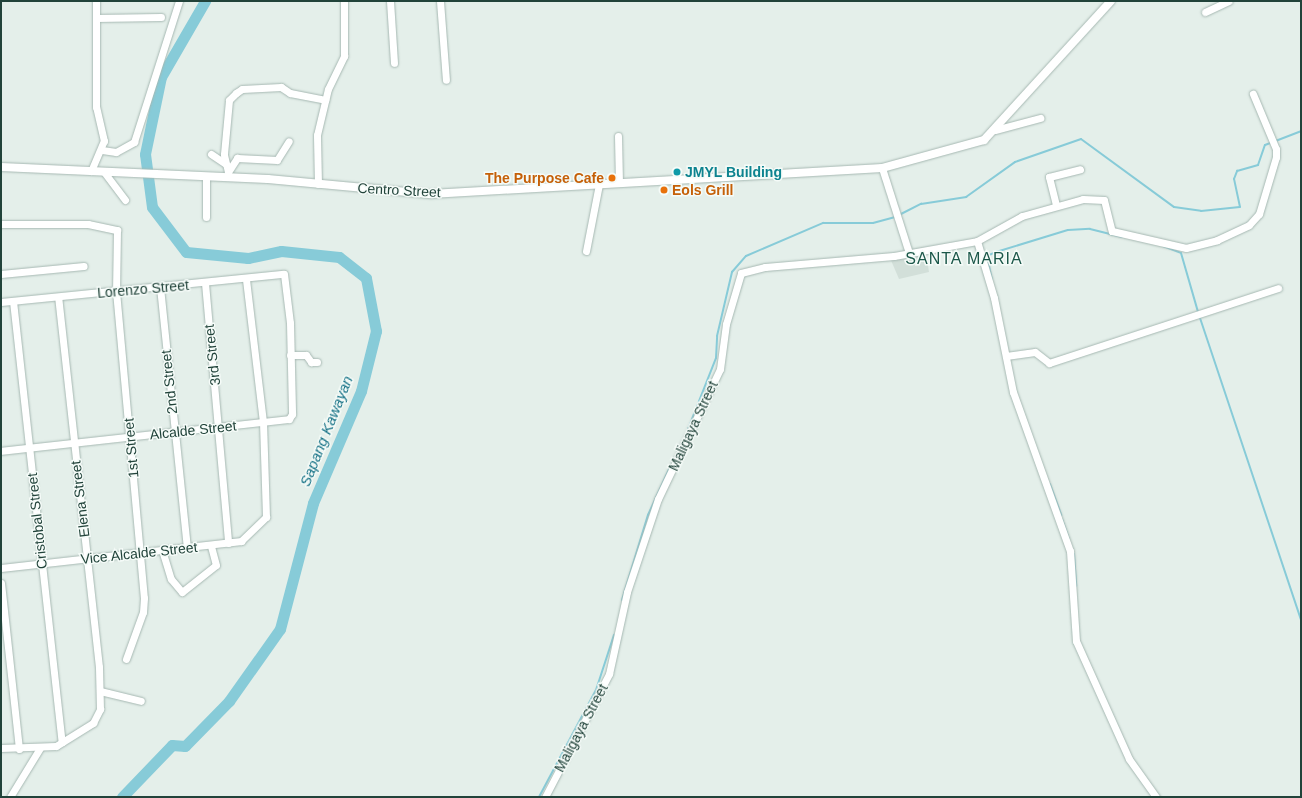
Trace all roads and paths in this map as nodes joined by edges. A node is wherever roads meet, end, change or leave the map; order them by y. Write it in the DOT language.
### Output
graph roads {
  1 [pos="96,1"];
  2 [pos="179,1"];
  3 [pos="344,1"];
  4 [pos="390,1"];
  5 [pos="440,1"];
  6 [pos="1111,1"];
  7 [pos="1229,1"];
  8 [pos="1205,12"];
  9 [pos="161,17"];
  10 [pos="96,18"];
  11 [pos="394,63"];
  12 [pos="446,80"];
  13 [pos="1253,94"];
  14 [pos="325,100"];
  15 [pos="1040,118"];
  16 [pos="995,130"];
  17 [pos="618,136"];
  18 [pos="289,141"];
  19 [pos="102,150"];
  20 [pos="211,154"];
  21 [pos="226,164"];
  22 [pos="1,167"];
  23 [pos="882,168"];
  24 [pos="1080,169"];
  25 [pos="91,171"];
  26 [pos="106,172"];
  27 [pos="227,174"];
  28 [pos="206,176"];
  29 [pos="619,183"];
  30 [pos="318,184"];
  31 [pos="600,184"];
  32 [pos="125,200"];
  33 [pos="1056,205"];
  34 [pos="206,216"];
  35 [pos="1,224"];
  36 [pos="977,241"];
  37 [pos="586,251"];
  38 [pos="909,253"];
  39 [pos="84,266"];
  40 [pos="1,274"];
  41 [pos="246,279"];
  42 [pos="205,283"];
  43 [pos="160,287"];
  44 [pos="1278,288"];
  45 [pos="116,291"];
  46 [pos="58,297"];
  47 [pos="13,301"];
  48 [pos="1,302"];
  49 [pos="290,355"];
  50 [pos="1006,356"];
  51 [pos="316,362"];
  52 [pos="263,422"];
  53 [pos="219,427"];
  54 [pos="174,432"];
  55 [pos="130,437"];
  56 [pos="74,443"];
  57 [pos="29,448"];
  58 [pos="1,451"];
  59 [pos="228,543"];
  60 [pos="211,546"];
  61 [pos="187,548"];
  62 [pos="162,550"];
  63 [pos="141,552"];
  64 [pos="87,558"];
  65 [pos="42,563"];
  66 [pos="1,568"];
  67 [pos="1,583"];
  68 [pos="126,659"];
  69 [pos="100,692"];
  70 [pos="140,701"];
  71 [pos="62,742"];
  72 [pos="1,748"];
  73 [pos="40,748"];
  74 [pos="19,749"];
  75 [pos="10,797"];
  76 [pos="545,797"];
  77 [pos="1156,797"];
  1 -- 10 [label="street"];
  2 -- 19 [label="street"];
  3 -- 14 [label="street"];
  4 -- 11 [label="street"];
  5 -- 12 [label="street"];
  6 -- 16 [label="street, Centro Street"];
  7 -- 8 [label="street"];
  9 -- 10 [label="street"];
  10 -- 19 [label="street"];
  13 -- 33 [label="street, Maligaya Street"];
  14 -- 21 [label="street"];
  14 -- 30 [label="street"];
  15 -- 16 [label="street"];
  16 -- 23 [label="street, Centro Street"];
  17 -- 29 [label="street"];
  18 -- 27 [label="street"];
  19 -- 25 [label="street"];
  20 -- 21 [label="street"];
  21 -- 27 [label="street"];
  22 -- 25 [label="street, Centro Street"];
  23 -- 29 [label="street, Centro Street"];
  23 -- 38 [label="street"];
  24 -- 33 [label="street"];
  25 -- 26 [label="street, Centro Street"];
  26 -- 28 [label="street, Centro Street"];
  26 -- 32 [label="street"];
  27 -- 28 [label="street, Centro Street"];
  27 -- 30 [label="street, Centro Street"];
  28 -- 34 [label="street"];
  29 -- 31 [label="street, Centro Street"];
  30 -- 31 [label="street, Centro Street"];
  31 -- 37 [label="street"];
  33 -- 36 [label="street, Maligaya Street"];
  35 -- 45 [label="street, 1st Street"];
  36 -- 38 [label="street, Maligaya Street"];
  36 -- 50 [label="street"];
  38 -- 76 [label="street, Maligaya Street"];
  39 -- 40 [label="street"];
  41 -- 42 [label="street, Lorenzo Street"];
  41 -- 49 [label="street, Lorenzo Street"];
  41 -- 52 [label="street"];
  42 -- 43 [label="street, Lorenzo Street"];
  42 -- 53 [label="street, 3rd Street"];
  43 -- 45 [label="street, Lorenzo Street"];
  43 -- 54 [label="street, 2nd Street"];
  44 -- 50 [label="street"];
  45 -- 46 [label="street, Lorenzo Street"];
  45 -- 55 [label="street, 1st Street"];
  46 -- 47 [label="street, Lorenzo Street"];
  46 -- 56 [label="street, Elena Street"];
  47 -- 48 [label="street, Lorenzo Street"];
  47 -- 57 [label="street, Cristobal Street"];
  49 -- 51 [label="street"];
  49 -- 52 [label="street, Alcalde Street"];
  50 -- 77 [label="street"];
  52 -- 53 [label="street, Alcalde Street"];
  52 -- 59 [label="street, Vice Alcalde Street"];
  53 -- 54 [label="street, Alcalde Street"];
  53 -- 59 [label="street, 3rd Street"];
  54 -- 55 [label="street, Alcalde Street"];
  54 -- 61 [label="street, 2nd Street"];
  55 -- 56 [label="street, Alcalde Street"];
  55 -- 63 [label="street, 1st Street"];
  56 -- 57 [label="street, Alcalde Street"];
  56 -- 64 [label="street, Elena Street"];
  57 -- 58 [label="street, Alcalde Street"];
  57 -- 65 [label="street, Cristobal Street"];
  59 -- 60 [label="street, Vice Alcalde Street"];
  60 -- 61 [label="street, Vice Alcalde Street"];
  60 -- 62 [label="street"];
  61 -- 62 [label="street, Vice Alcalde Street"];
  62 -- 63 [label="street, Vice Alcalde Street"];
  63 -- 64 [label="street, Vice Alcalde Street"];
  63 -- 68 [label="street, 1st Street"];
  64 -- 65 [label="street, Vice Alcalde Street"];
  64 -- 69 [label="street, Elena Street"];
  65 -- 66 [label="street, Vice Alcalde Street"];
  65 -- 71 [label="street, Cristobal Street"];
  67 -- 74 [label="street"];
  69 -- 70 [label="street"];
  69 -- 71 [label="street, Elena Street"];
  71 -- 73 [label="street"];
  72 -- 74 [label="street"];
  73 -- 74 [label="street"];
  73 -- 75 [label="street"];
}
